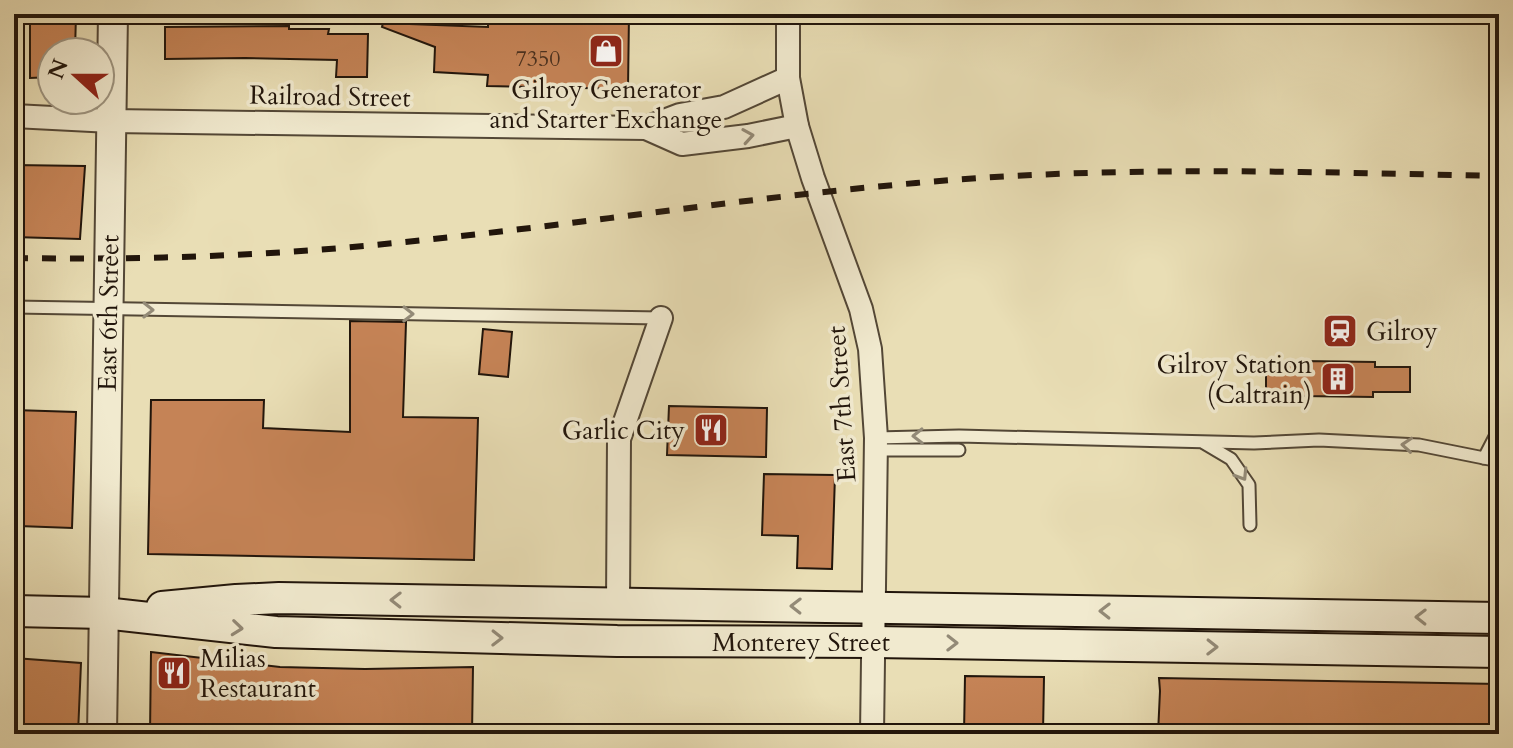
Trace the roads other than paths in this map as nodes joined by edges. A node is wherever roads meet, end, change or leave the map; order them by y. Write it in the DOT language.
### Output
graph roads {
  1 [pos="113,14"];
  2 [pos="788,14"];
  3 [pos="788,78"];
  4 [pos="14,116"];
  5 [pos="111,121"];
  6 [pos="797,126"];
  7 [pos="646,128"];
  8 [pos="14,307"];
  9 [pos="108,309"];
  10 [pos="661,318"];
  11 [pos="1499,429"];
  12 [pos="1203,442"];
  13 [pos="876,444"];
  14 [pos="959,450"];
  15 [pos="1484,458"];
  16 [pos="1499,461"];
  17 [pos="1250,525"];
  18 [pos="618,604"];
  19 [pos="874,607"];
  20 [pos="14,611"];
  21 [pos="104,613"];
  22 [pos="1499,618"];
  23 [pos="874,642"];
  24 [pos="1499,652"];
  25 [pos="102,734"];
  26 [pos="872,734"];
  1 -- 5 [label="street, East 6th Street"];
  2 -- 3 [label="street, East 7th Street"];
  3 -- 6 [label="street, East 7th Street"];
  3 -- 7 [label="street, Railroad Street"];
  4 -- 5 [label="street, Railroad Street"];
  5 -- 7 [label="street, Railroad Street"];
  5 -- 9 [label="street, East 6th Street"];
  7 -- 6 [label="street, Railroad Street, one-way"];
  6 -- 13 [label="street, East 7th Street"];
  8 -- 9 [label="lane"];
  9 -- 10 [label="lane, one-way"];
  9 -- 21 [label="street, East 6th Street"];
  10 -- 18 [label="street"];
  11 -- 15 [label="lane"];
  12 -- 13 [label="lane, one-way"];
  15 -- 12 [label="lane, one-way"];
  12 -- 17 [label="lane, one-way"];
  13 -- 14 [label="lane"];
  13 -- 19 [label="street, East 7th Street"];
  15 -- 16 [label="lane"];
  19 -- 18 [label="main road, Monterey Street, one-way"];
  18 -- 21 [label="main road, Monterey Street, one-way"];
  22 -- 19 [label="main road, Monterey Street, one-way"];
  19 -- 23 [label="street, East 7th Street"];
  20 -- 21 [label="main road, Monterey Street"];
  21 -- 23 [label="main road, Monterey Street, one-way"];
  21 -- 25 [label="street, East 6th Street"];
  23 -- 24 [label="main road, Monterey Street, one-way"];
  23 -- 26 [label="street, East 7th Street"];
}
